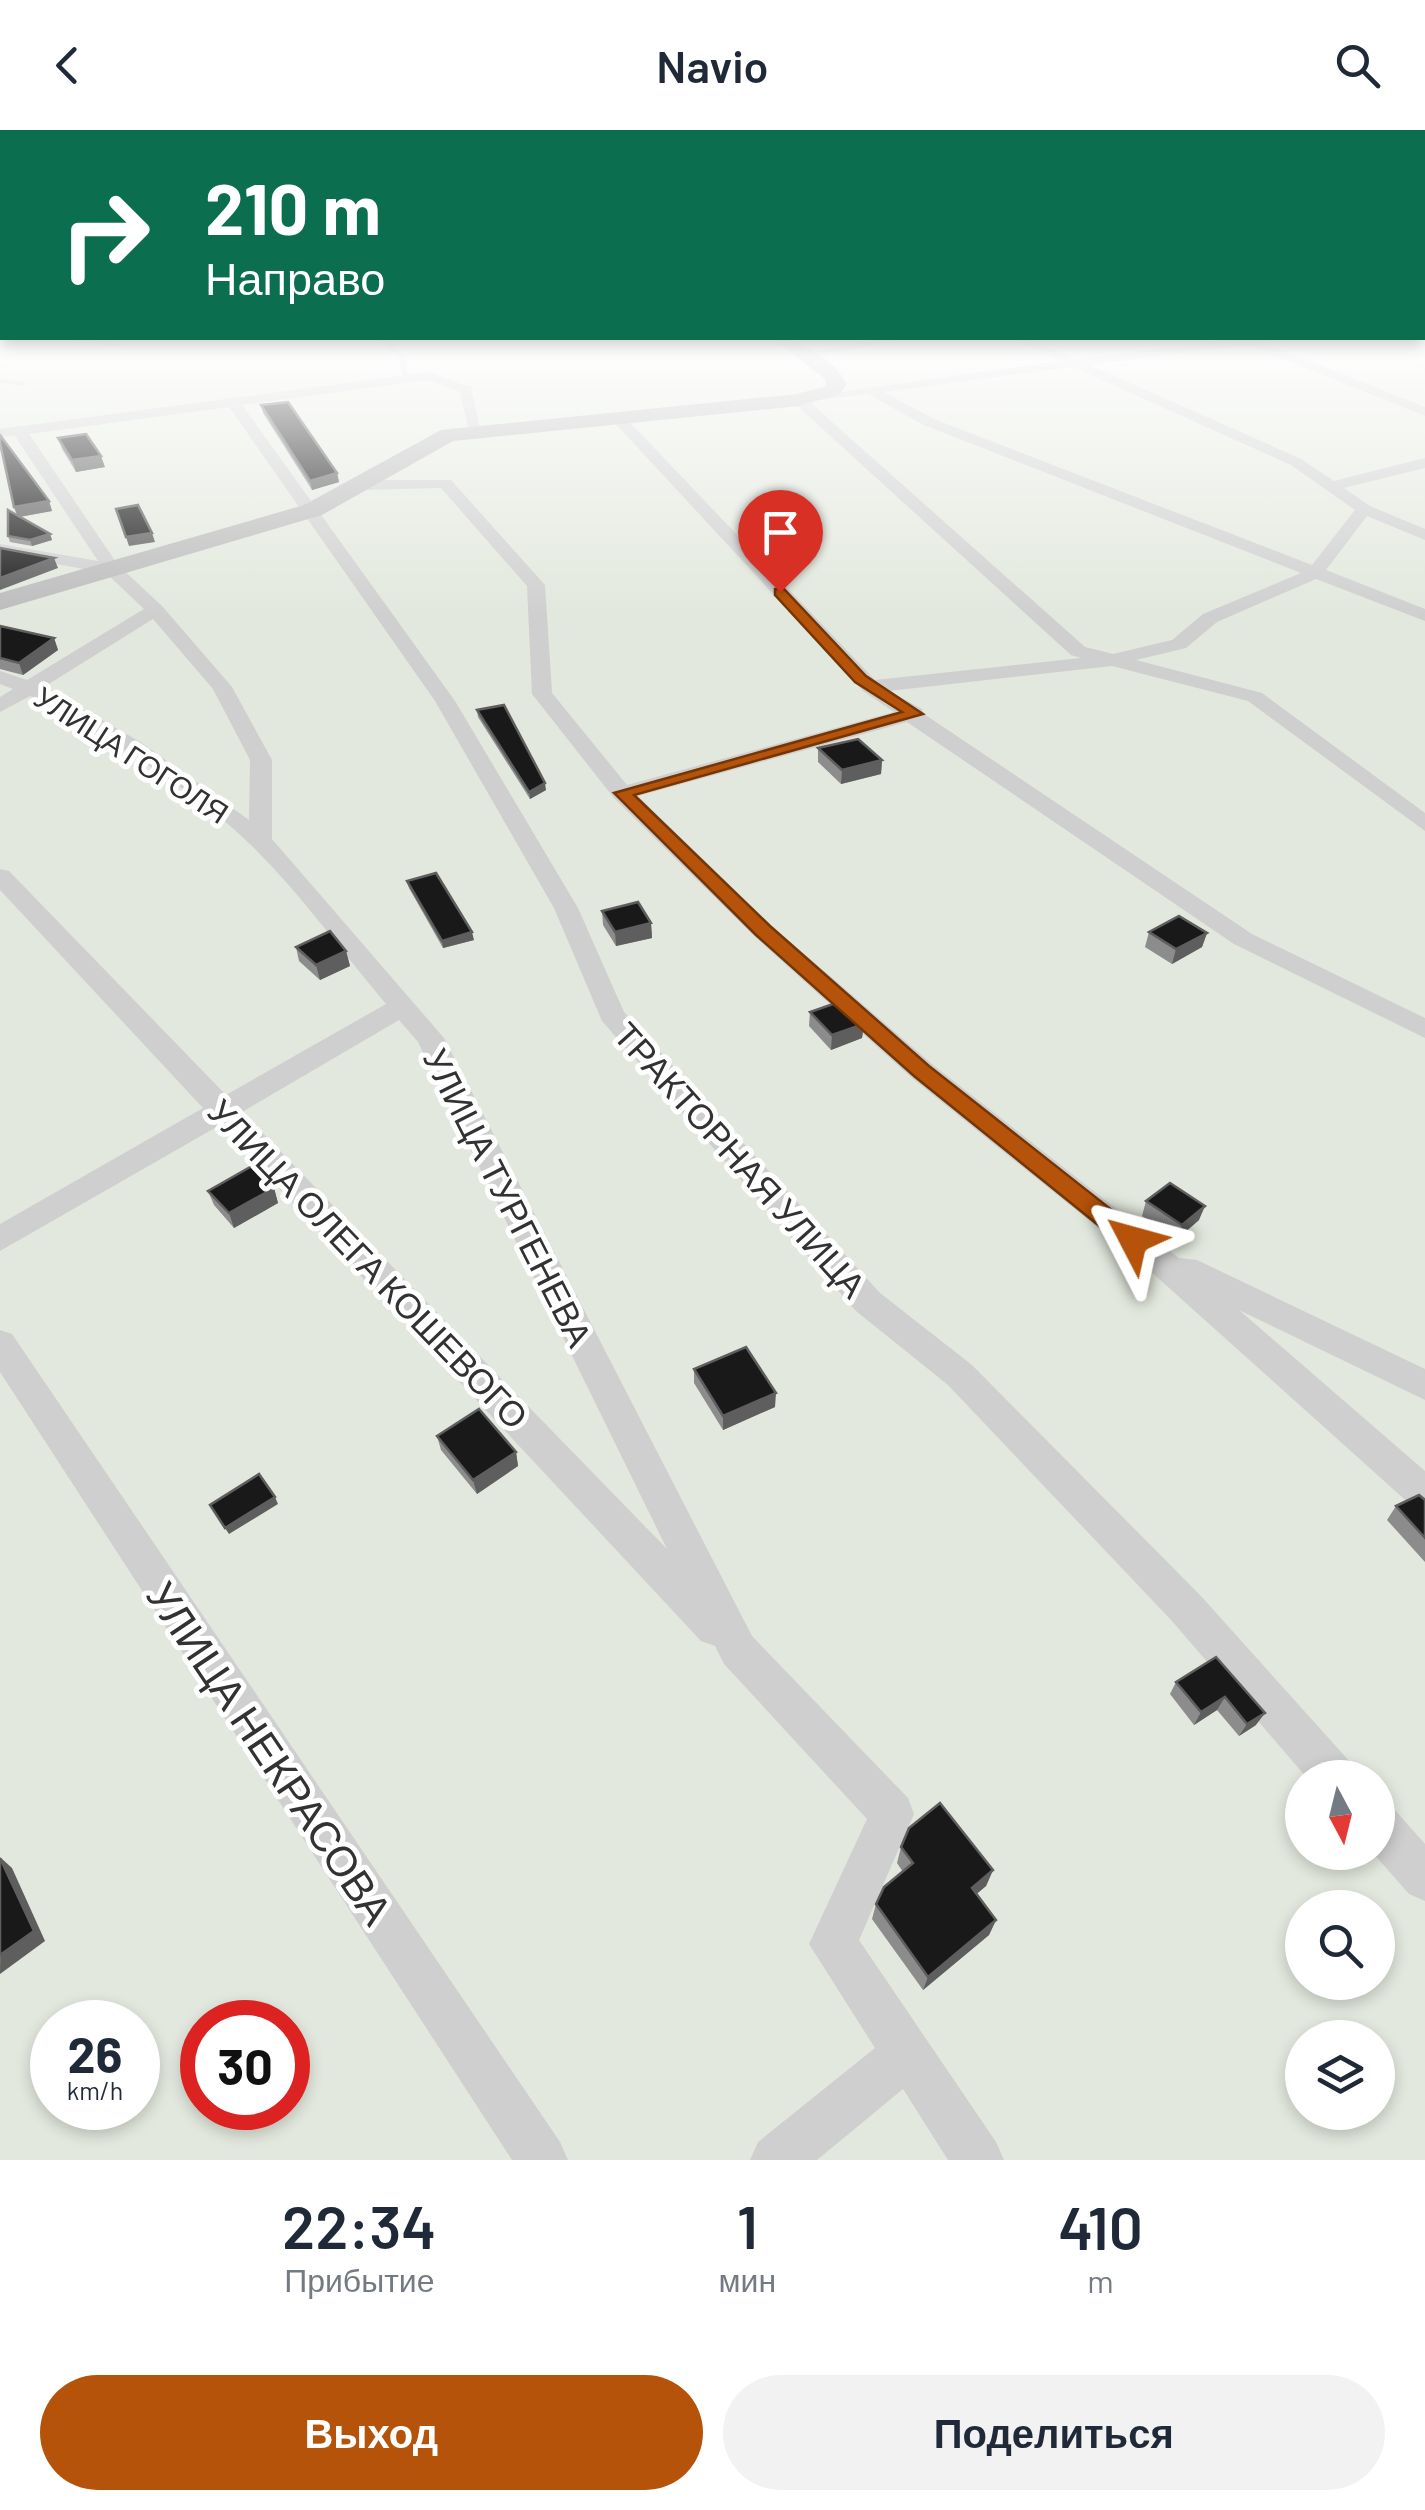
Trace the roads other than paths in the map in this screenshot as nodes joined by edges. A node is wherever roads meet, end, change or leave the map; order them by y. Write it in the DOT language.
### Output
graph roads {
  1 [pos="36,428"];
  2 [pos="252,428"];
  3 [pos="503,428"];
  4 [pos="627,428"];
  5 [pos="841,428"];
  6 [pos="944,428"];
  7 [pos="1222,428"];
  8 [pos="20,430"];
  9 [pos="476,430"];
  10 [pos="0,433"];
  11 [pos="1424,464"];
  12 [pos="365,485"];
  13 [pos="1336,485"];
  14 [pos="1364,508"];
  15 [pos="314,510"];
  16 [pos="1425,535"];
  17 [pos="0,549"];
  18 [pos="112,568"];
  19 [pos="1315,573"];
  20 [pos="0,602"];
  21 [pos="155,610"];
  22 [pos="1425,615"];
  23 [pos="1114,660"];
  24 [pos="0,677"];
  25 [pos="32,686"];
  26 [pos="870,687"];
  27 [pos="0,706"];
  28 [pos="915,714"];
  29 [pos="622,793"];
  30 [pos="1425,824"];
  31 [pos="260,840"];
  32 [pos="0,876"];
  33 [pos="402,1006"];
  34 [pos="1425,1029"];
  35 [pos="223,1110"];
  36 [pos="0,1239"];
  37 [pos="1150,1252"];
  38 [pos="0,1344"];
  39 [pos="1425,1385"];
  40 [pos="1425,1494"];
  41 [pos="738,1650"];
  42 [pos="1320,1760"];
  43 [pos="1395,1844"];
  44 [pos="1425,1878"];
  45 [pos="908,2052"];
  46 [pos="542,2160"];
  47 [pos="776,2160"];
  48 [pos="978,2160"];
  1 -- 8 [label="street"];
  2 -- 15 [label="street, ТРАКТОРНАЯ УЛИЦА"];
  3 -- 9 [label="street"];
  4 -- 26 [label="street"];
  5 -- 23 [label="street"];
  6 -- 19 [label="street"];
  7 -- 13 [label="street"];
  8 -- 10 [label="street"];
  8 -- 18 [label="street"];
  9 -- 12 [label="street"];
  11 -- 13 [label="street"];
  12 -- 15 [label="street"];
  12 -- 29 [label="street"];
  13 -- 14 [label="street"];
  14 -- 16 [label="street"];
  14 -- 19 [label="street"];
  15 -- 18 [label="street"];
  15 -- 42 [label="street, ТРАКТОРНАЯ УЛИЦА"];
  17 -- 18 [label="street"];
  18 -- 20 [label="street"];
  18 -- 21 [label="street"];
  19 -- 22 [label="street"];
  19 -- 23 [label="street"];
  21 -- 25 [label="street"];
  21 -- 31 [label="street"];
  23 -- 26 [label="street"];
  23 -- 30 [label="street"];
  24 -- 25 [label="street, УЛИЦА ГОГОЛЯ"];
  25 -- 27 [label="street"];
  25 -- 31 [label="street, УЛИЦА ГОГОЛЯ"];
  26 -- 28 [label="street"];
  28 -- 29 [label="street"];
  28 -- 34 [label="street"];
  29 -- 37 [label="street"];
  31 -- 33 [label="street, УЛИЦА ТУРГЕНЕВА"];
  32 -- 35 [label="street, УЛИЦА ОЛЕГА КОШЕВОГО"];
  33 -- 35 [label="street"];
  33 -- 41 [label="street, УЛИЦА ТУРГЕНЕВА"];
  35 -- 36 [label="street"];
  35 -- 41 [label="street, УЛИЦА ОЛЕГА КОШЕВОГО"];
  37 -- 39 [label="street"];
  37 -- 40 [label="street"];
  38 -- 46 [label="street, УЛИЦА НЕКРАСОВА"];
  41 -- 45 [label="street, УЛИЦА ТУРГЕНЕВА"];
  43 -- 44 [label="street"];
  45 -- 47 [label="street"];
  45 -- 48 [label="street"];
}
